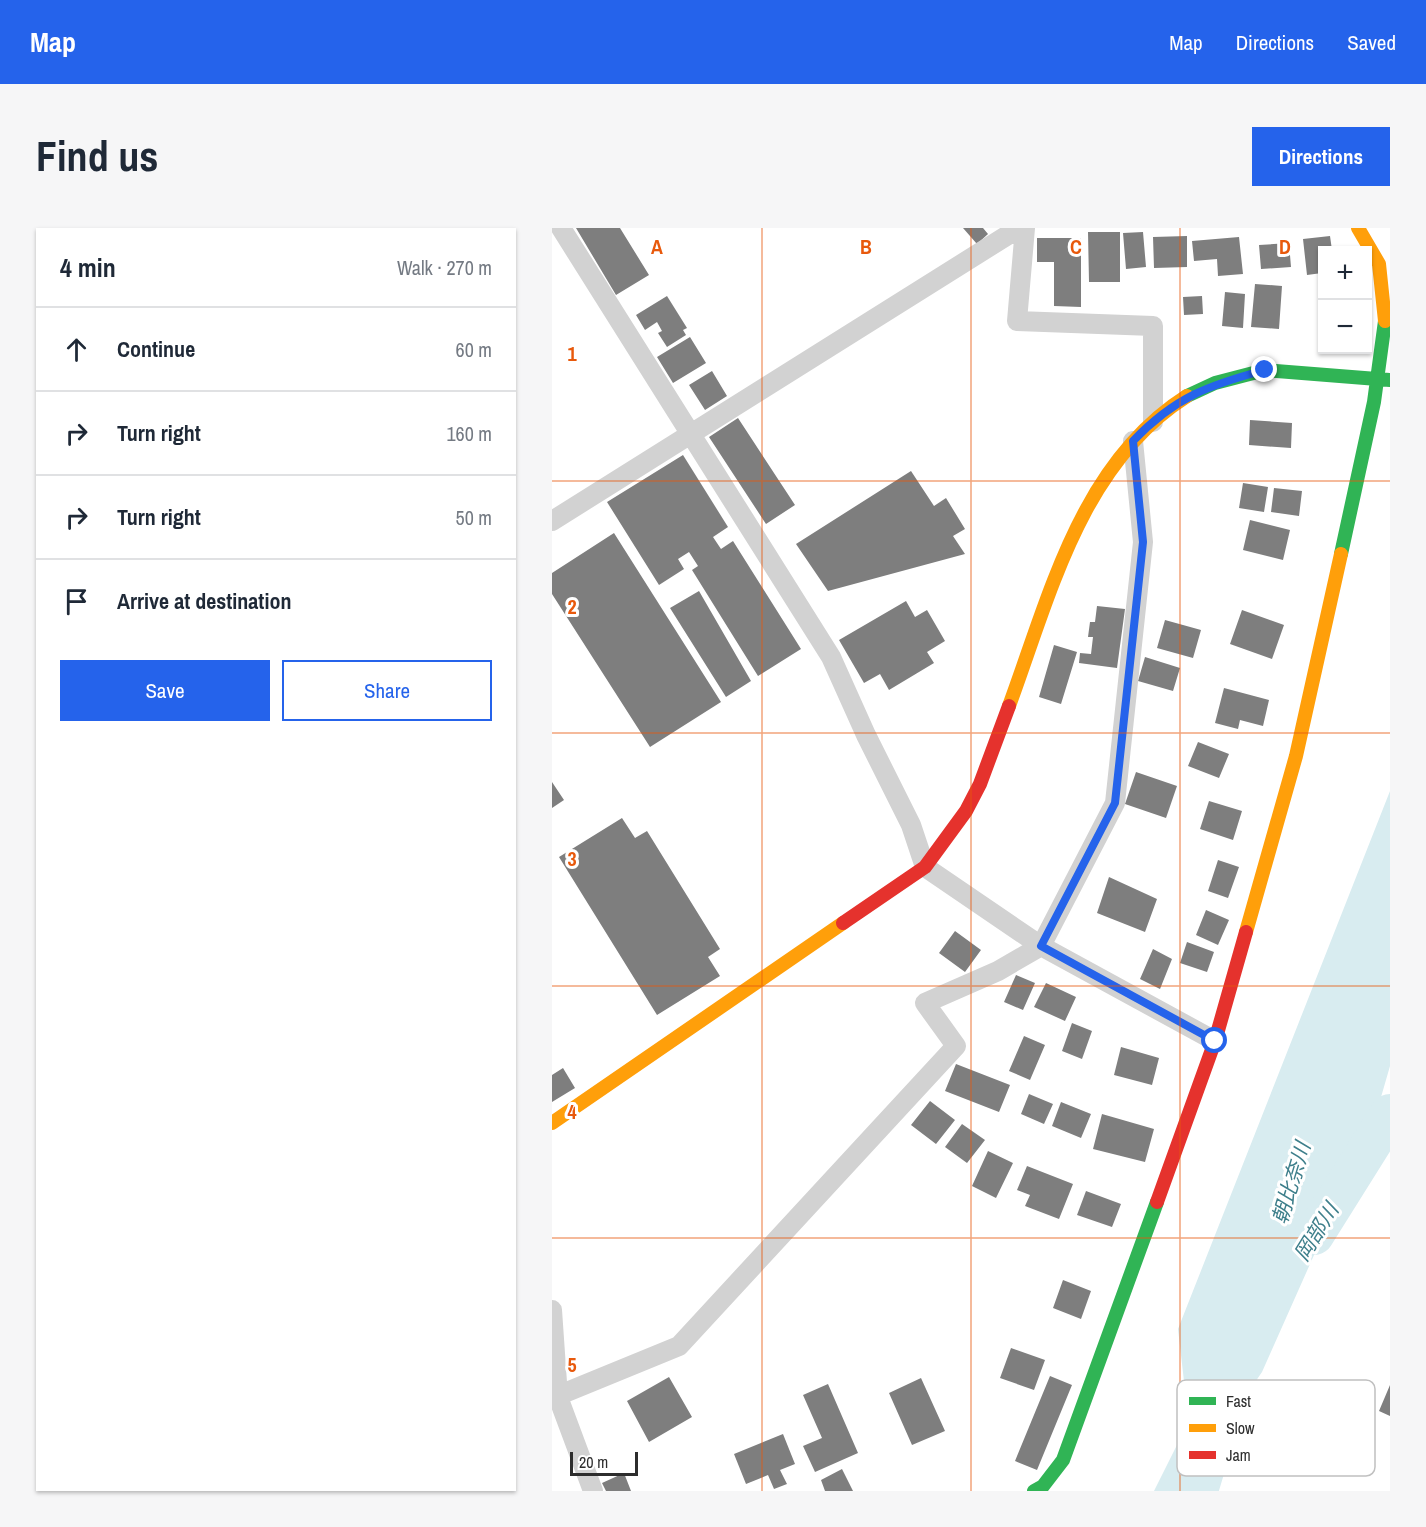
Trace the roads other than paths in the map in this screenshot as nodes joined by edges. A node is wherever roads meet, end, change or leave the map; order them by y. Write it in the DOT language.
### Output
graph roads {
  1 [pos="561,228"];
  2 [pos="1019,228"];
  3 [pos="1024,228"];
  4 [pos="1358,228"];
  5 [pos="1384,379"];
  6 [pos="1153,422"];
  7 [pos="690,435"];
  8 [pos="1133,441"];
  9 [pos="552,521"];
  10 [pos="925,867"];
  11 [pos="1041,946"];
  12 [pos="1215,1041"];
  13 [pos="552,1123"];
  14 [pos="552,1310"];
  15 [pos="555,1398"];
  16 [pos="593,1491"];
  17 [pos="1034,1491"];
  1 -- 7 [label="street"];
  2 -- 7 [label="street"];
  3 -- 6 [label="street"];
  4 -- 5 [label="street"];
  5 -- 6 [label="street"];
  5 -- 12 [label="street"];
  6 -- 8 [label="street"];
  7 -- 9 [label="street"];
  7 -- 10 [label="street"];
  8 -- 10 [label="street"];
  8 -- 11 [label="street"];
  10 -- 11 [label="street"];
  10 -- 13 [label="street"];
  11 -- 12 [label="street"];
  11 -- 15 [label="street"];
  12 -- 17 [label="street"];
  14 -- 15 [label="street"];
  15 -- 16 [label="street"];
}
